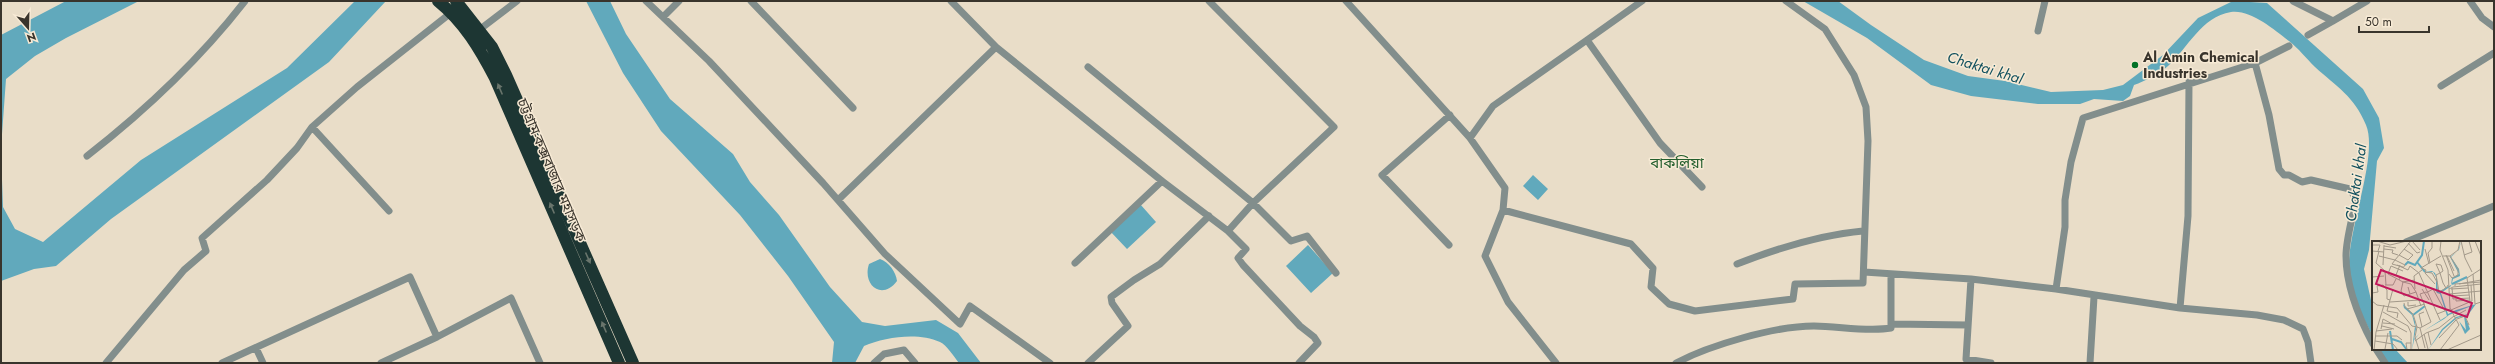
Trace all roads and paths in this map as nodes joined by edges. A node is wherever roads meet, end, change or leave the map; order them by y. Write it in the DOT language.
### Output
graph roads {
  1 [pos="245,1"];
  2 [pos="438,1"];
  3 [pos="517,1"];
  4 [pos="646,1"];
  5 [pos="679,1"];
  6 [pos="751,1"];
  7 [pos="951,1"];
  8 [pos="1209,1"];
  9 [pos="1346,1"];
  10 [pos="1642,1"];
  11 [pos="1786,1"];
  12 [pos="2045,1"];
  13 [pos="2293,1"];
  14 [pos="2367,1"];
  15 [pos="2470,1"];
  16 [pos="458,5"];
  17 [pos="663,17"];
  18 [pos="2333,21"];
  19 [pos="2494,27"];
  20 [pos="479,30"];
  21 [pos="2038,31"];
  22 [pos="2308,35"];
  23 [pos="1587,40"];
  24 [pos="2289,46"];
  25 [pos="996,47"];
  26 [pos="2494,53"];
  27 [pos="2255,63"];
  28 [pos="1088,67"];
  29 [pos="2189,82"];
  30 [pos="2441,86"];
  31 [pos="853,108"];
  32 [pos="1450,115"];
  33 [pos="312,127"];
  34 [pos="1470,138"];
  35 [pos="87,156"];
  36 [pos="1162,181"];
  37 [pos="1702,187"];
  38 [pos="838,200"];
  39 [pos="1252,204"];
  40 [pos="2494,206"];
  41 [pos="1503,210"];
  42 [pos="388,211"];
  43 [pos="1209,216"];
  44 [pos="1863,230"];
  45 [pos="1228,231"];
  46 [pos="2408,241"];
  47 [pos="581,243"];
  48 [pos="1449,245"];
  49 [pos="569,248"];
  50 [pos="1075,263"];
  51 [pos="1737,264"];
  52 [pos="1864,272"];
  53 [pos="1336,273"];
  54 [pos="1891,274"];
  55 [pos="1971,279"];
  56 [pos="2056,289"];
  57 [pos="2094,297"];
  58 [pos="2180,308"];
  59 [pos="1891,324"];
  60 [pos="1968,325"];
  61 [pos="437,337"];
  62 [pos="2372,342"];
  63 [pos="256,348"];
  64 [pos="2377,350"];
  65 [pos="1966,361"];
  66 [pos="106,363"];
  67 [pos="222,363"];
  68 [pos="262,363"];
  69 [pos="381,363"];
  70 [pos="540,363"];
  71 [pos="619,363"];
  72 [pos="633,363"];
  73 [pos="874,363"];
  74 [pos="915,363"];
  75 [pos="1050,363"];
  76 [pos="1088,363"];
  77 [pos="1299,363"];
  78 [pos="1556,363"];
  79 [pos="1676,363"];
  80 [pos="1991,363"];
  81 [pos="2090,363"];
  82 [pos="2311,363"];
  83 [pos="2385,363"];
  1 -- 35 [label="street"];
  2 -- 16 [label="highway, চট্টগ্রাম-কক্সবাজার মহাসড়ক"];
  3 -- 20 [label="street"];
  4 -- 17 [label="street"];
  5 -- 17 [label="street"];
  6 -- 31 [label="street"];
  7 -- 25 [label="street"];
  8 -- 39 [label="street"];
  9 -- 32 [label="street"];
  10 -- 23 [label="street"];
  11 -- 44 [label="street"];
  12 -- 21 [label="street"];
  13 -- 18 [label="street"];
  14 -- 18 [label="street"];
  15 -- 19 [label="street"];
  16 -- 20 [label="highway, চট্টগ্রাম-কক্সবাজার মহাসড়ক"];
  16 -- 33 [label="street"];
  49 -- 16 [label="highway, চট্টগ্রাম-কক্সবাজার মহাসড়ক, one-way"];
  17 -- 38 [label="street"];
  18 -- 22 [label="street"];
  20 -- 47 [label="highway, চট্টগ্রাম-কক্সবাজার মহাসড়ক"];
  23 -- 34 [label="street"];
  23 -- 37 [label="street"];
  24 -- 27 [label="street"];
  25 -- 36 [label="street"];
  25 -- 38 [label="street"];
  26 -- 30 [label="street"];
  27 -- 29 [label="street"];
  27 -- 62 [label="street"];
  28 -- 39 [label="street"];
  29 -- 56 [label="street"];
  29 -- 58 [label="street"];
  32 -- 34 [label="street"];
  32 -- 48 [label="street"];
  33 -- 42 [label="street"];
  33 -- 66 [label="street"];
  34 -- 41 [label="street"];
  36 -- 43 [label="street"];
  36 -- 50 [label="street"];
  38 -- 75 [label="street"];
  39 -- 45 [label="street"];
  39 -- 53 [label="street"];
  40 -- 46 [label="street"];
  41 -- 52 [label="street"];
  41 -- 78 [label="street"];
  43 -- 45 [label="street"];
  43 -- 76 [label="street"];
  44 -- 51 [label="street"];
  44 -- 52 [label="street"];
  45 -- 77 [label="street"];
  47 -- 49 [label="highway"];
  47 -- 72 [label="highway, চট্টগ্রাম-কক্সবাজার মহাসড়ক, one-way"];
  71 -- 49 [label="highway, চট্টগ্রাম-কক্সবাজার মহাসড়ক, one-way"];
  52 -- 54 [label="street"];
  54 -- 55 [label="street"];
  54 -- 59 [label="street"];
  55 -- 56 [label="street"];
  55 -- 60 [label="street"];
  56 -- 57 [label="street"];
  57 -- 58 [label="street"];
  57 -- 81 [label="street"];
  58 -- 82 [label="street"];
  59 -- 60 [label="street"];
  59 -- 79 [label="street"];
  60 -- 65 [label="street"];
  61 -- 63 [label="street"];
  61 -- 69 [label="street"];
  61 -- 70 [label="street"];
  63 -- 67 [label="street"];
  63 -- 68 [label="street"];
  64 -- 83 [label="street"];
  65 -- 80 [label="street"];
  73 -- 74 [label="street"];
}
